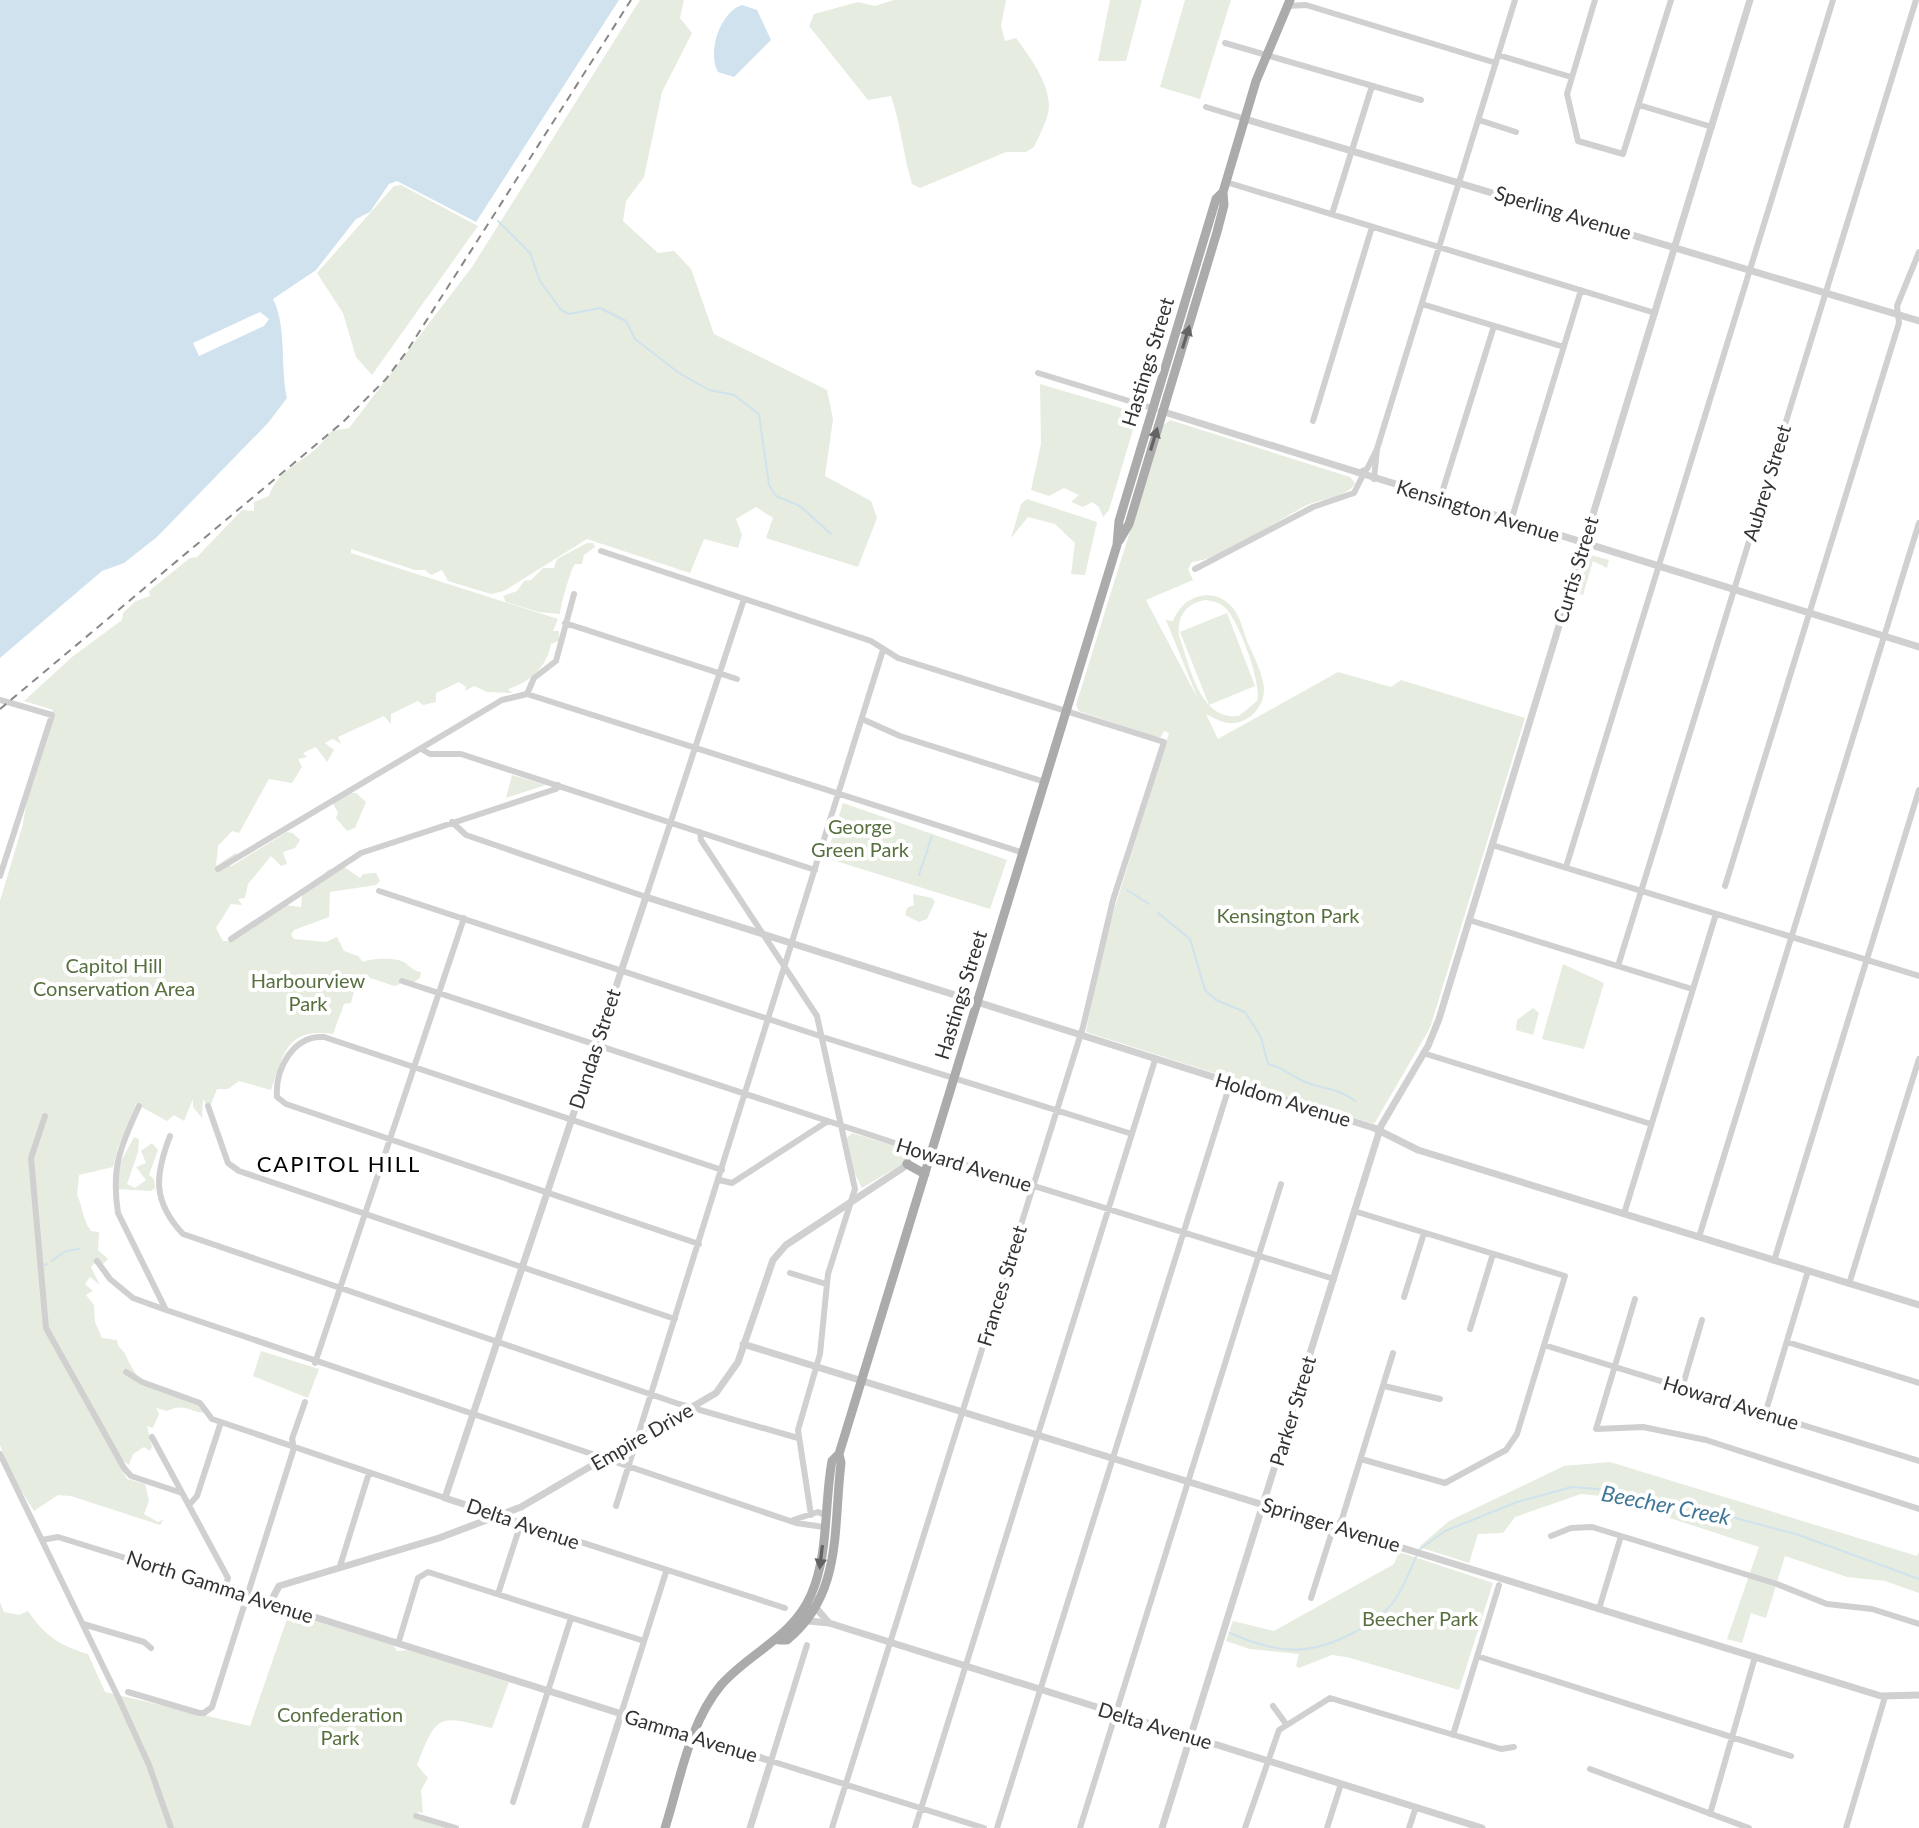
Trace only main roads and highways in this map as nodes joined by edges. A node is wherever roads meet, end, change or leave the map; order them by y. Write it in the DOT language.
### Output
graph roads {
  1 [pos="1289,2"];
  2 [pos="1225,187"];
  3 [pos="1117,545"];
  4 [pos="907,1164"];
  5 [pos="925,1174"];
  6 [pos="839,1454"];
  7 [pos="779,1640"];
  8 [pos="665,1828"];
  1 -- 2 [label="main road, Hastings Street"];
  3 -- 2 [label="main road, Hastings Street, one-way"];
  2 -- 3 [label="main road, Hastings Street"];
  3 -- 5 [label="main road, Hastings Street"];
  4 -- 5 [label="main road"];
  5 -- 6 [label="main road, Hastings Street"];
  6 -- 7 [label="main road, Hastings Street, one-way"];
  6 -- 7 [label="main road, Hastings Street"];
  7 -- 8 [label="main road, Hastings Street"];
}
